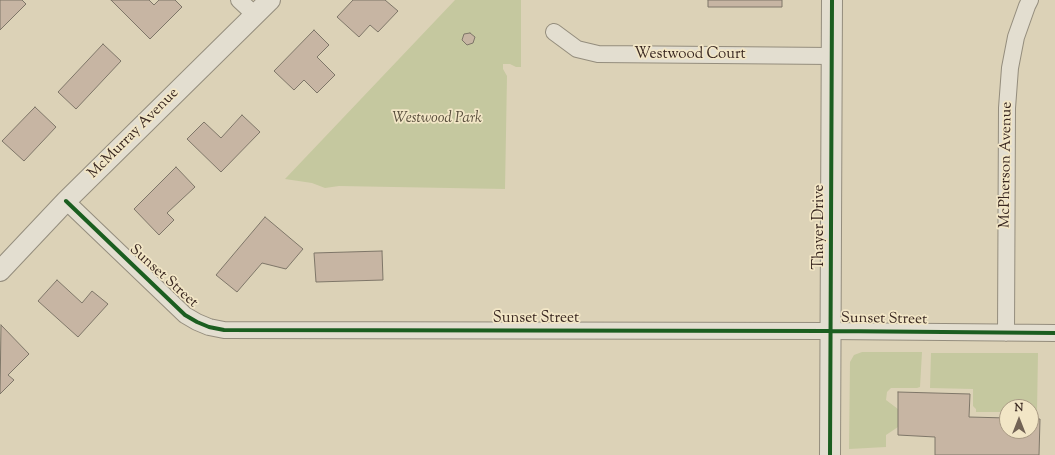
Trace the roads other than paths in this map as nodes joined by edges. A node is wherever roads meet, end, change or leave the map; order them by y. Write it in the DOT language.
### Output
graph roads {
  1 [pos="239,0"];
  2 [pos="270,0"];
  3 [pos="832,0"];
  4 [pos="1030,0"];
  5 [pos="255,15"];
  6 [pos="554,32"];
  7 [pos="832,56"];
  8 [pos="66,201"];
  9 [pos="0,271"];
  10 [pos="831,331"];
  11 [pos="1006,333"];
  12 [pos="1055,333"];
  13 [pos="830,455"];
  1 -- 5 [label="street"];
  2 -- 5 [label="street, McMurray Avenue"];
  3 -- 7 [label="street, Thayer Drive"];
  4 -- 11 [label="street, McPherson Avenue"];
  5 -- 8 [label="street, McMurray Avenue"];
  6 -- 7 [label="street, Westwood Court"];
  7 -- 10 [label="street, Thayer Drive"];
  8 -- 9 [label="street, McMurray Avenue"];
  8 -- 10 [label="street, Sunset Street"];
  10 -- 11 [label="street, Sunset Street"];
  10 -- 13 [label="street, Thayer Drive"];
  11 -- 12 [label="street, Sunset Street"];
}
